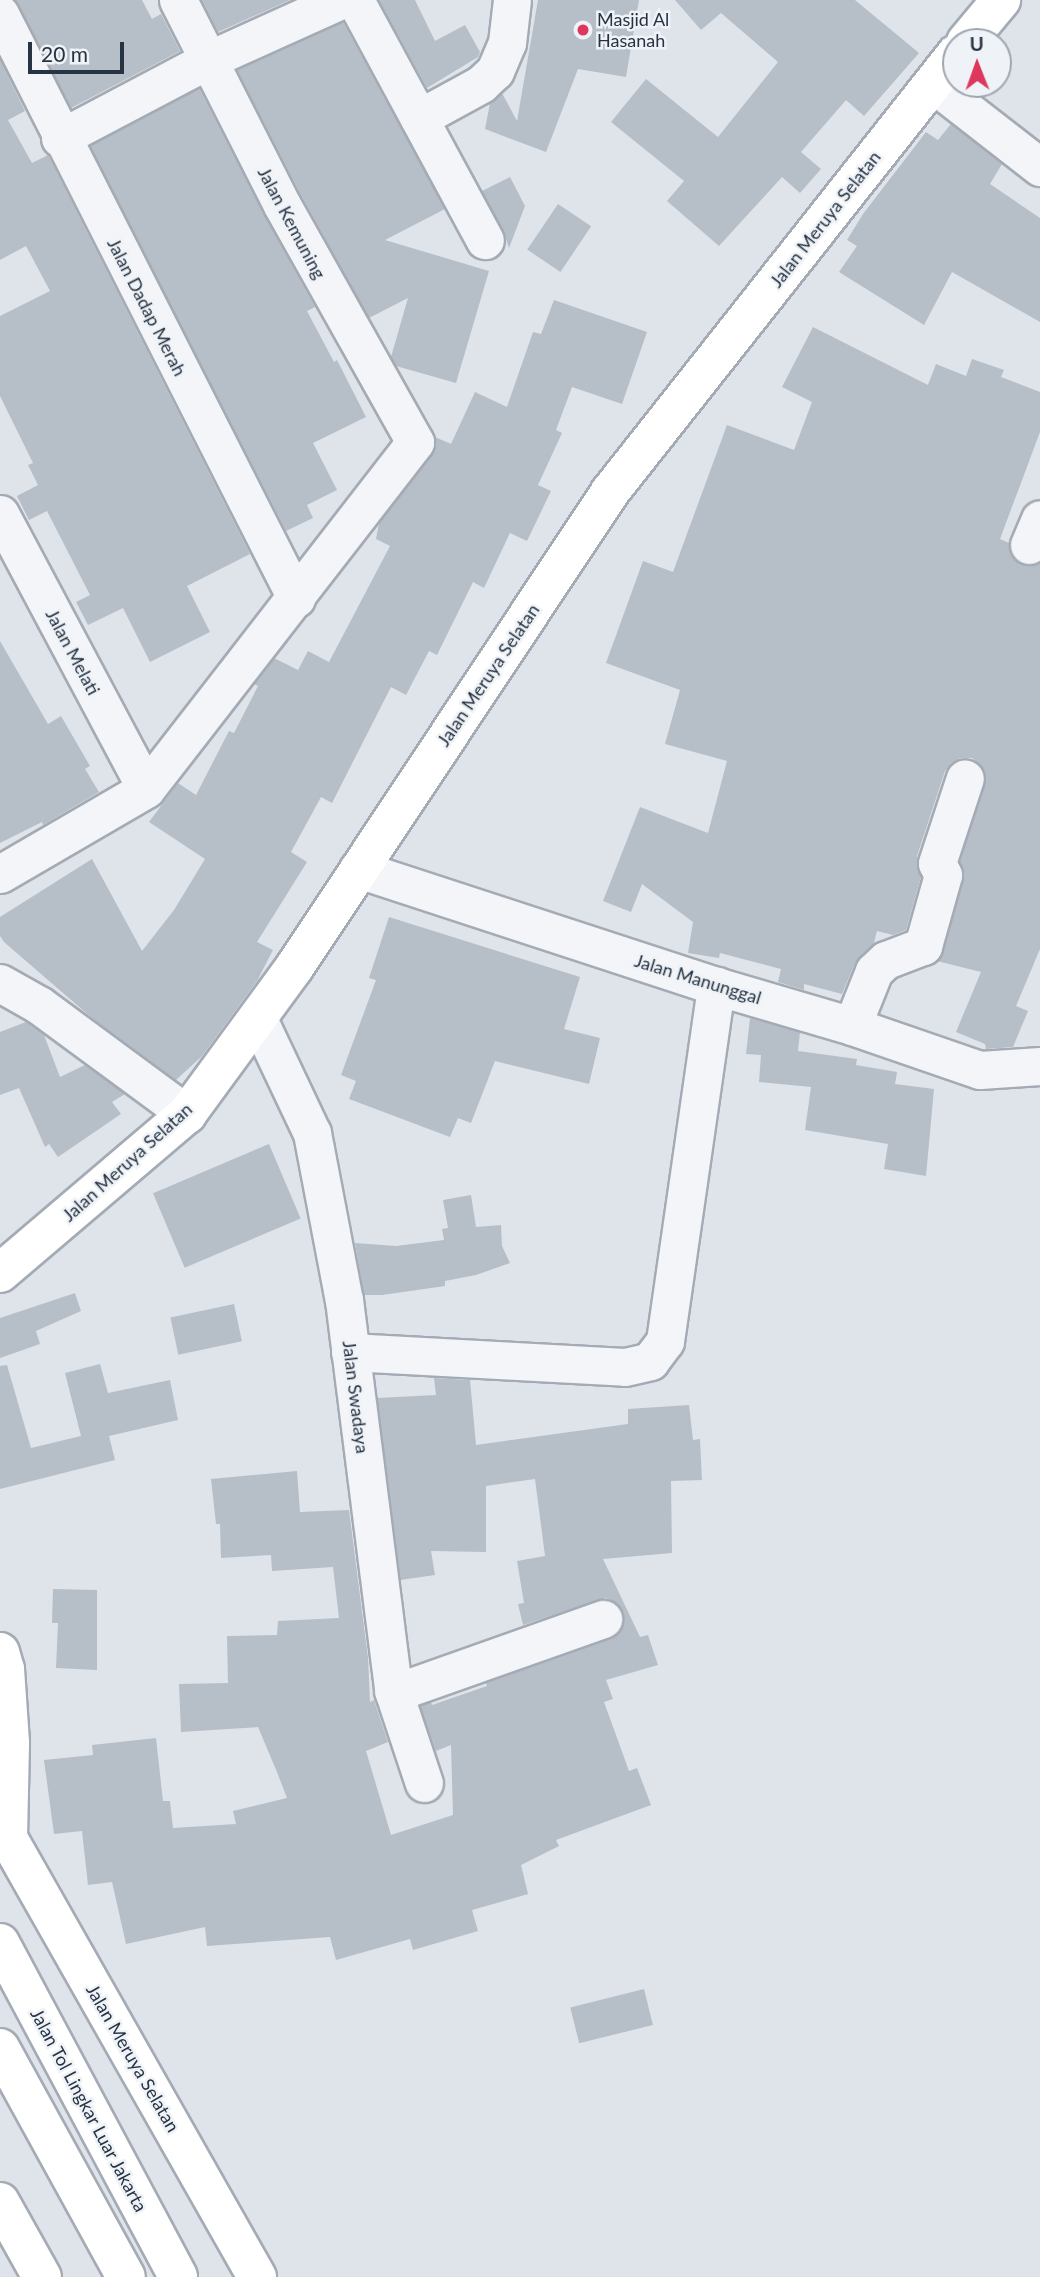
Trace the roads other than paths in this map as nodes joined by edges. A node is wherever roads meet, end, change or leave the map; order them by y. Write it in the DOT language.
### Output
graph roads {
  1 [pos="178,0"];
  2 [pos="341,0"];
  3 [pos="355,0"];
  4 [pos="512,0"];
  5 [pos="1000,0"];
  6 [pos="0,14"];
  7 [pos="977,28"];
  8 [pos="208,60"];
  9 [pos="942,71"];
  10 [pos="932,83"];
  11 [pos="419,118"];
  12 [pos="60,138"];
  13 [pos="1040,167"];
  14 [pos="485,240"];
  15 [pos="0,514"];
  16 [pos="296,598"];
  17 [pos="965,778"];
  18 [pos="146,789"];
  19 [pos="359,869"];
  20 [pos="0,874"];
  21 [pos="0,983"];
  22 [pos="716,986"];
  23 [pos="257,1019"];
  24 [pos="852,1026"];
  25 [pos="1040,1066"];
  26 [pos="187,1114"];
  27 [pos="0,1273"];
  28 [pos="350,1352"];
  29 [pos="603,1619"];
  30 [pos="0,1652"];
  31 [pos="394,1693"];
  32 [pos="424,1783"];
  33 [pos="4,1832"];
  34 [pos="0,1943"];
  35 [pos="0,2048"];
  36 [pos="0,2202"];
  37 [pos="42,2277"];
  38 [pos="126,2277"];
  39 [pos="177,2277"];
  40 [pos="257,2277"];
  1 -- 8 [label="street, Jalan Kemuning"];
  2 -- 8 [label="street"];
  3 -- 11 [label="street"];
  4 -- 11 [label="street"];
  5 -- 7 [label="main road"];
  6 -- 12 [label="street, Jalan Dadap Merah"];
  8 -- 12 [label="street"];
  8 -- 16 [label="street, Jalan Kemuning"];
  9 -- 10 [label="main road, Jalan Meruya Selatan"];
  10 -- 13 [label="street"];
  10 -- 19 [label="main road, Jalan Meruya Selatan"];
  11 -- 14 [label="street"];
  12 -- 16 [label="street, Jalan Dadap Merah"];
  15 -- 18 [label="street, Jalan Melati"];
  16 -- 18 [label="street"];
  17 -- 24 [label="street"];
  18 -- 20 [label="street"];
  19 -- 22 [label="street, Jalan Manunggal"];
  19 -- 23 [label="main road, Jalan Meruya Selatan"];
  21 -- 26 [label="street"];
  22 -- 24 [label="street, Jalan Manunggal"];
  22 -- 28 [label="street"];
  23 -- 26 [label="main road, Jalan Meruya Selatan"];
  23 -- 28 [label="street, Jalan Swadaya"];
  24 -- 25 [label="street, Jalan Manunggal"];
  26 -- 27 [label="main road, Jalan Meruya Selatan"];
  28 -- 31 [label="street, Jalan Swadaya"];
  29 -- 31 [label="street"];
  30 -- 33 [label="main road, Jalan Meruya Selatan"];
  31 -- 32 [label="street, Jalan Swadaya"];
  33 -- 40 [label="main road, Jalan Meruya Selatan"];
  34 -- 39 [label="main road, Jalan Tol Lingkar Luar Jakarta"];
  35 -- 38 [label="main road"];
  36 -- 37 [label="main road"];
}
